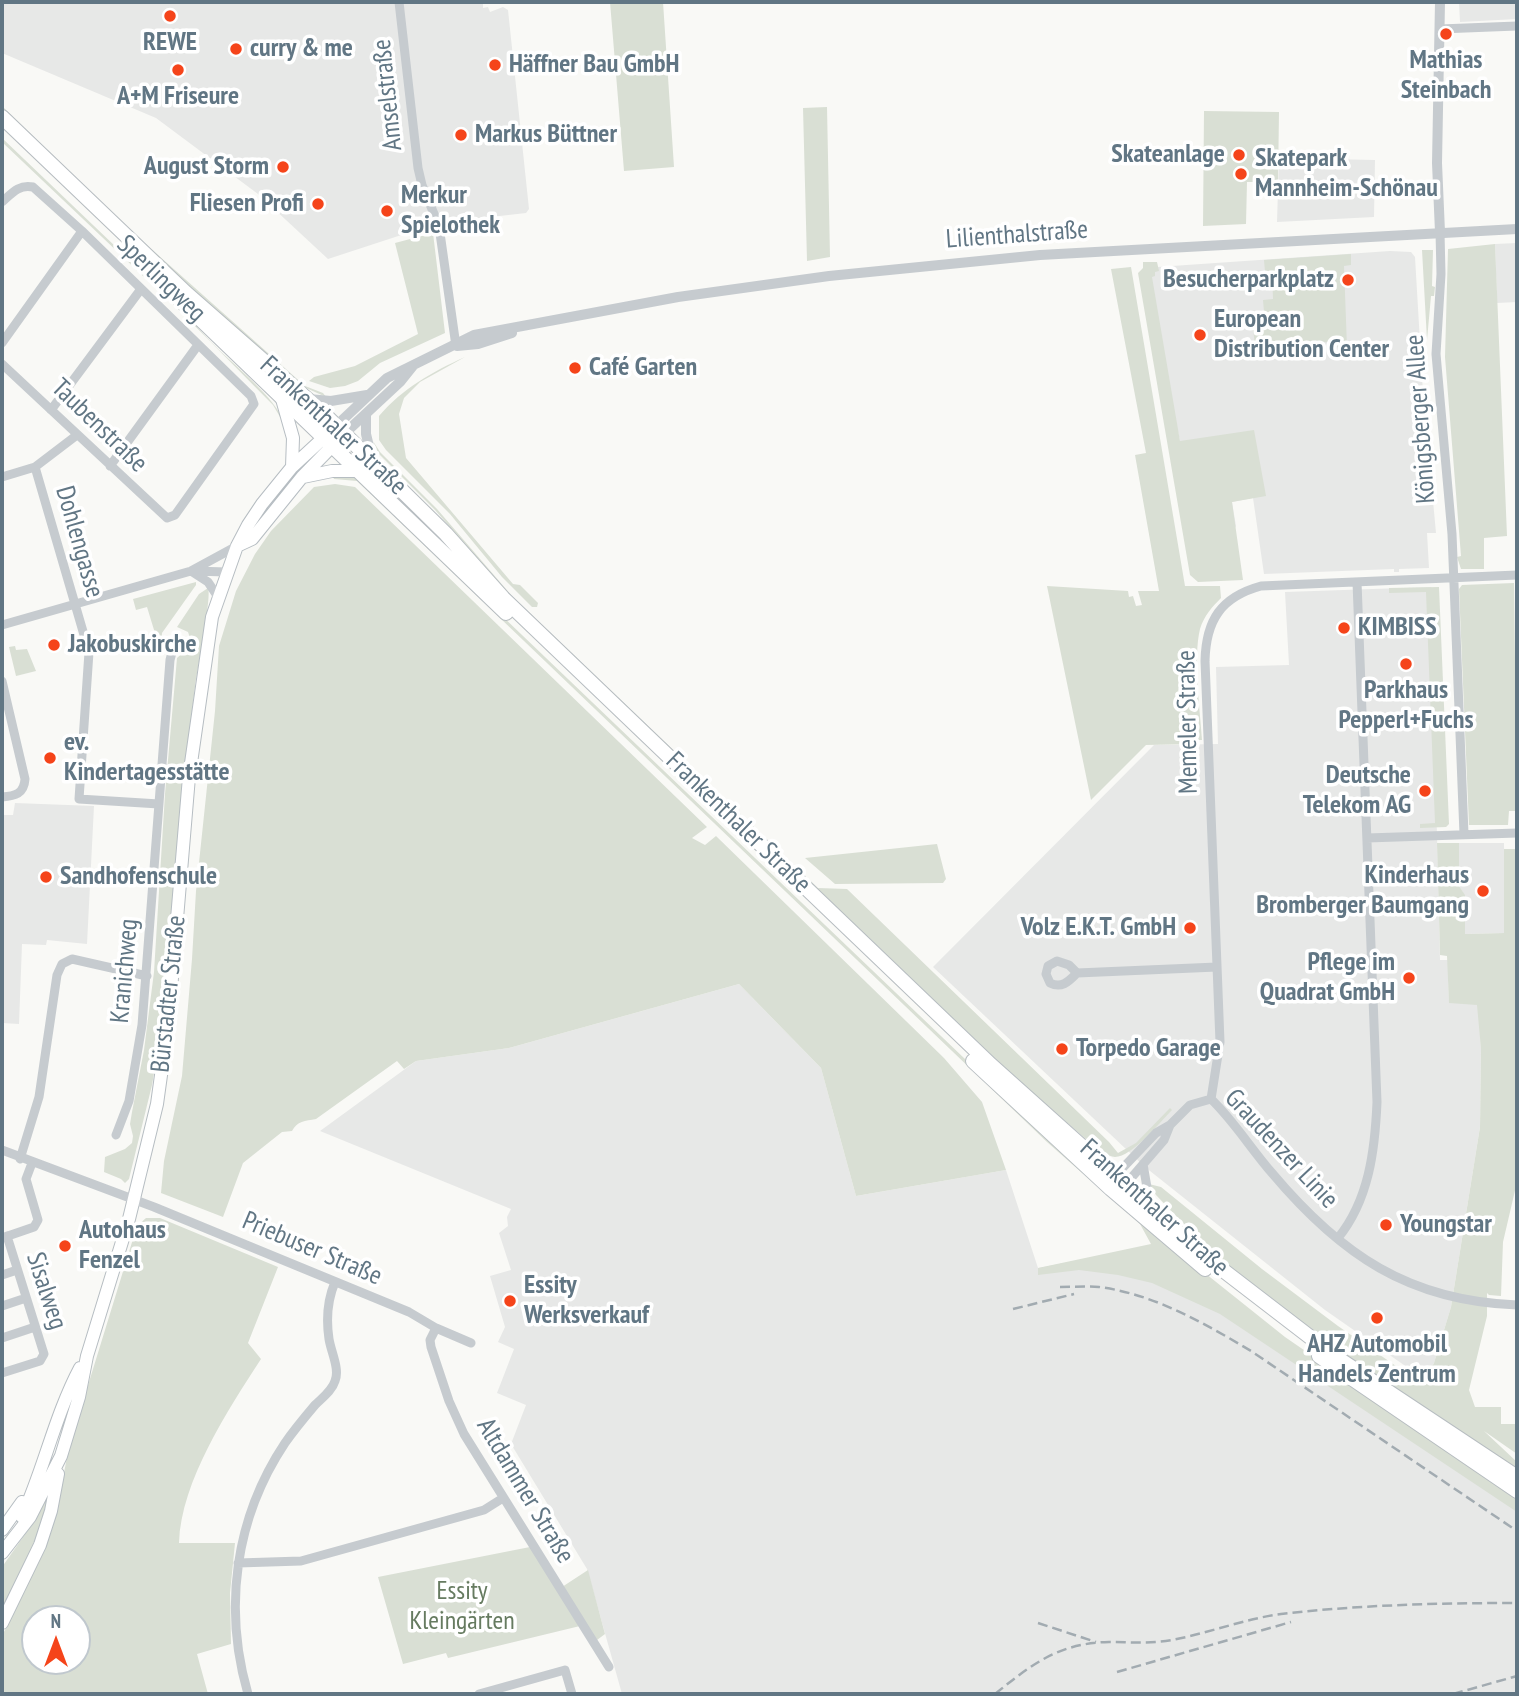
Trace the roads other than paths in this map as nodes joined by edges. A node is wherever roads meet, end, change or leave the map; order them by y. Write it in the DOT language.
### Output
graph roads {
  1 [pos="399,2"];
  2 [pos="1440,2"];
  3 [pos="1517,26"];
  4 [pos="1440,29"];
  5 [pos="2,117"];
  6 [pos="2,130"];
  7 [pos="2,202"];
  8 [pos="1517,229"];
  9 [pos="82,231"];
  10 [pos="1440,232"];
  11 [pos="141,289"];
  12 [pos="2,343"];
  13 [pos="198,345"];
  14 [pos="456,346"];
  15 [pos="2,364"];
  16 [pos="412,366"];
  17 [pos="367,395"];
  18 [pos="282,399"];
  19 [pos="308,399"];
  20 [pos="51,410"];
  21 [pos="366,414"];
  22 [pos="340,430"];
  23 [pos="77,435"];
  24 [pos="328,442"];
  25 [pos="373,462"];
  26 [pos="35,467"];
  27 [pos="110,467"];
  28 [pos="292,467"];
  29 [pos="357,471"];
  30 [pos="2,477"];
  31 [pos="302,477"];
  32 [pos="167,518"];
  33 [pos="237,546"];
  34 [pos="191,571"];
  35 [pos="227,572"];
  36 [pos="1517,575"];
  37 [pos="1454,578"];
  38 [pos="1357,582"];
  39 [pos="218,597"];
  40 [pos="75,603"];
  41 [pos="2,625"];
  42 [pos="175,641"];
  43 [pos="2,681"];
  44 [pos="2,797"];
  45 [pos="159,804"];
  46 [pos="1517,833"];
  47 [pos="1464,834"];
  48 [pos="1367,838"];
  49 [pos="1217,967"];
  50 [pos="1077,973"];
  51 [pos="147,976"];
  52 [pos="1211,1099"];
  53 [pos="1170,1125"];
  54 [pos="116,1135"];
  55 [pos="2,1150"];
  56 [pos="20,1159"];
  57 [pos="32,1163"];
  58 [pos="1143,1164"];
  59 [pos="1121,1179"];
  60 [pos="1111,1189"];
  61 [pos="134,1199"];
  62 [pos="1150,1205"];
  63 [pos="4,1237"];
  64 [pos="1338,1238"];
  65 [pos="17,1270"];
  66 [pos="2,1275"];
  67 [pos="335,1282"];
  68 [pos="26,1298"];
  69 [pos="2,1306"];
  70 [pos="1517,1306"];
  71 [pos="35,1327"];
  72 [pos="436,1328"];
  73 [pos="2,1338"];
  74 [pos="471,1343"];
  75 [pos="87,1356"];
  76 [pos="2,1373"];
  77 [pos="61,1456"];
  78 [pos="39,1475"];
  79 [pos="1517,1477"];
  80 [pos="1517,1490"];
  81 [pos="503,1498"];
  82 [pos="2,1530"];
  83 [pos="6,1548"];
  84 [pos="238,1563"];
  85 [pos="2,1623"];
  86 [pos="609,1667"];
  87 [pos="248,1694"];
  88 [pos="479,1694"];
  89 [pos="572,1694"];
  1 -- 14 [label="street, Amselstraße"];
  2 -- 4 [label="street, Königsberger Allee"];
  3 -- 4 [label="street"];
  4 -- 10 [label="street, Königsberger Allee"];
  5 -- 19 [label="main road, Frankenthaler Straße"];
  6 -- 18 [label="main road, Frankenthaler Straße"];
  7 -- 9 [label="street, Sperlingweg"];
  8 -- 10 [label="street, Lilienthalstraße"];
  9 -- 11 [label="street, Sperlingweg"];
  9 -- 12 [label="street"];
  10 -- 14 [label="street, Lilienthalstraße"];
  10 -- 37 [label="street, Königsberger Allee"];
  11 -- 13 [label="street, Sperlingweg"];
  11 -- 20 [label="street"];
  13 -- 27 [label="street"];
  13 -- 32 [label="street, Sperlingweg"];
  14 -- 16 [label="street, Lilienthalstraße"];
  15 -- 20 [label="street, Taubenstraße"];
  16 -- 17 [label="street, Lilienthalstraße"];
  16 -- 21 [label="street, Lilienthalstraße"];
  17 -- 19 [label="street"];
  17 -- 22 [label="street, Lilienthalstraße"];
  18 -- 24 [label="main road, Frankenthaler Straße"];
  18 -- 28 [label="main road"];
  19 -- 22 [label="main road, Frankenthaler Straße"];
  20 -- 23 [label="street, Taubenstraße"];
  21 -- 22 [label="street, Lilienthalstraße"];
  21 -- 25 [label="street"];
  22 -- 24 [label="main road"];
  22 -- 25 [label="main road, Frankenthaler Straße"];
  23 -- 26 [label="street"];
  23 -- 27 [label="street, Taubenstraße"];
  24 -- 28 [label="main road, Bürstadter Straße"];
  24 -- 29 [label="main road, Frankenthaler Straße"];
  24 -- 31 [label="main road"];
  25 -- 59 [label="main road, Frankenthaler Straße"];
  26 -- 30 [label="street"];
  26 -- 40 [label="street, Dohlengasse"];
  27 -- 32 [label="street, Taubenstraße"];
  28 -- 33 [label="main road, Bürstadter Straße"];
  29 -- 31 [label="main road"];
  29 -- 60 [label="main road, Frankenthaler Straße"];
  31 -- 33 [label="main road"];
  33 -- 34 [label="street"];
  33 -- 35 [label="main road, Bürstadter Straße"];
  34 -- 35 [label="street"];
  34 -- 39 [label="street"];
  34 -- 40 [label="street"];
  35 -- 39 [label="main road, Bürstadter Straße"];
  36 -- 37 [label="street, Memeler Straße"];
  37 -- 38 [label="street, Memeler Straße"];
  37 -- 47 [label="street, Königsberger Allee"];
  38 -- 48 [label="street"];
  38 -- 49 [label="street, Memeler Straße"];
  39 -- 61 [label="main road, Bürstadter Straße"];
  40 -- 41 [label="street"];
  40 -- 45 [label="street, Dohlengasse"];
  42 -- 45 [label="street, Kranichweg"];
  43 -- 44 [label="street"];
  45 -- 51 [label="street, Kranichweg"];
  46 -- 47 [label="street"];
  47 -- 48 [label="street"];
  48 -- 64 [label="street"];
  49 -- 50 [label="street"];
  49 -- 52 [label="street, Memeler Straße"];
  51 -- 54 [label="street, Kranichweg"];
  51 -- 56 [label="street"];
  52 -- 53 [label="street, Graudenzer Linie"];
  52 -- 64 [label="street, Graudenzer Linie"];
  53 -- 58 [label="street, Graudenzer Linie"];
  53 -- 59 [label="street, Graudenzer Linie"];
  55 -- 56 [label="street, Priebuser Straße"];
  56 -- 57 [label="street, Priebuser Straße"];
  57 -- 61 [label="street, Priebuser Straße"];
  57 -- 63 [label="street"];
  58 -- 59 [label="street, Graudenzer Linie"];
  58 -- 62 [label="street"];
  59 -- 60 [label="main road"];
  59 -- 62 [label="main road, Frankenthaler Straße"];
  60 -- 80 [label="main road, Frankenthaler Straße"];
  61 -- 67 [label="street, Priebuser Straße"];
  61 -- 75 [label="main road, Bürstadter Straße"];
  62 -- 79 [label="main road, Frankenthaler Straße"];
  63 -- 65 [label="street, Sisalweg"];
  64 -- 70 [label="street, Graudenzer Linie"];
  65 -- 66 [label="street"];
  65 -- 68 [label="street, Sisalweg"];
  67 -- 72 [label="street, Priebuser Straße"];
  67 -- 84 [label="street"];
  68 -- 69 [label="street"];
  68 -- 71 [label="street, Sisalweg"];
  71 -- 73 [label="street"];
  71 -- 76 [label="street, Sisalweg"];
  72 -- 74 [label="street, Priebuser Straße"];
  72 -- 81 [label="street, Altdammer Straße"];
  75 -- 77 [label="main road, Bürstadter Straße"];
  75 -- 78 [label="main road, Bürstadter Straße"];
  77 -- 83 [label="main road, Bürstadter Straße"];
  77 -- 85 [label="main road"];
  78 -- 82 [label="main road"];
  78 -- 83 [label="main road, Bürstadter Straße"];
  81 -- 84 [label="street"];
  81 -- 86 [label="street, Altdammer Straße"];
  84 -- 87 [label="street"];
  88 -- 89 [label="street"];
}
